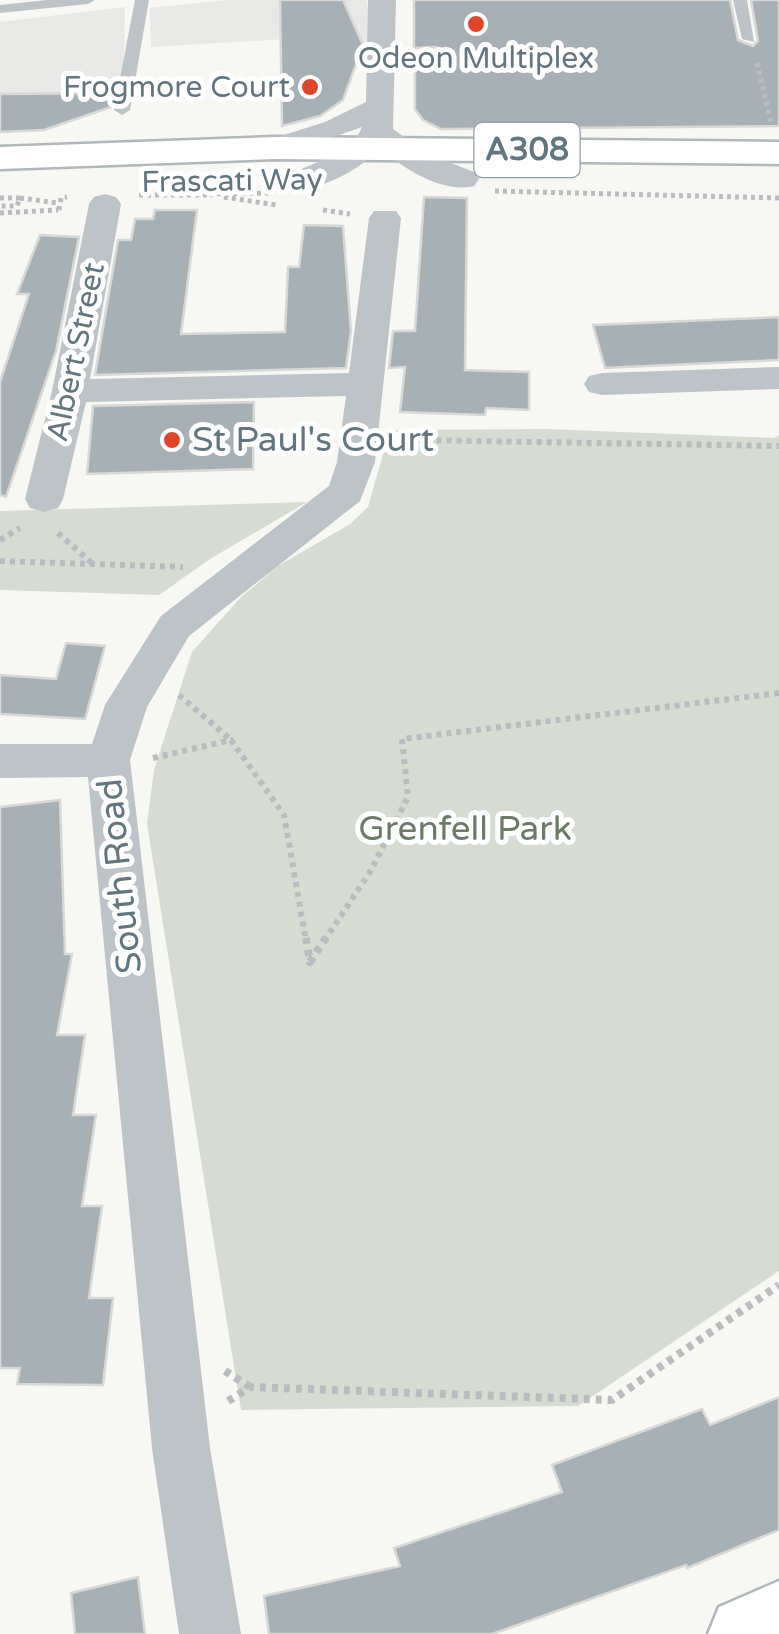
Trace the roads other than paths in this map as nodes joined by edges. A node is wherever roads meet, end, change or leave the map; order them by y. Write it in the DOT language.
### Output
graph roads {
  1 [pos="88,0"];
  2 [pos="142,0"];
  3 [pos="382,0"];
  4 [pos="740,0"];
  5 [pos="0,9"];
  6 [pos="749,39"];
  7 [pos="435,56"];
  8 [pos="383,58"];
  9 [pos="122,110"];
  10 [pos="378,134"];
  11 [pos="775,138"];
  12 [pos="0,158"];
  13 [pos="779,184"];
  14 [pos="472,185"];
  15 [pos="10,191"];
  16 [pos="301,198"];
  17 [pos="105,201"];
  18 [pos="385,218"];
  19 [pos="779,378"];
  20 [pos="366,384"];
  21 [pos="602,384"];
  22 [pos="70,392"];
  23 [pos="48,514"];
  24 [pos="108,760"];
  25 [pos="0,761"];
  26 [pos="779,1619"];
  27 [pos="210,1634"];
  28 [pos="746,1634"];
  1 -- 5 [label="lane"];
  2 -- 9 [label="lane"];
  3 -- 8 [label="street"];
  4 -- 6 [label="lane"];
  7 -- 8 [label="lane"];
  8 -- 10 [label="street"];
  10 -- 11 [label="main road, A308"];
  10 -- 12 [label="main road, Frascati Way / A308"];
  10 -- 14 [label="street"];
  10 -- 16 [label="street"];
  13 -- 14 [label="main road, A308"];
  14 -- 16 [label="main road, Frascati Way / A308"];
  15 -- 16 [label="main road, Frascati Way / A308"];
  17 -- 22 [label="street, Albert Street"];
  18 -- 20 [label="street, South Road"];
  19 -- 21 [label="street"];
  20 -- 22 [label="street"];
  20 -- 24 [label="street, South Road"];
  22 -- 23 [label="street, Albert Street"];
  24 -- 25 [label="street"];
  24 -- 27 [label="street, South Road"];
  26 -- 28 [label="main road"];
}
